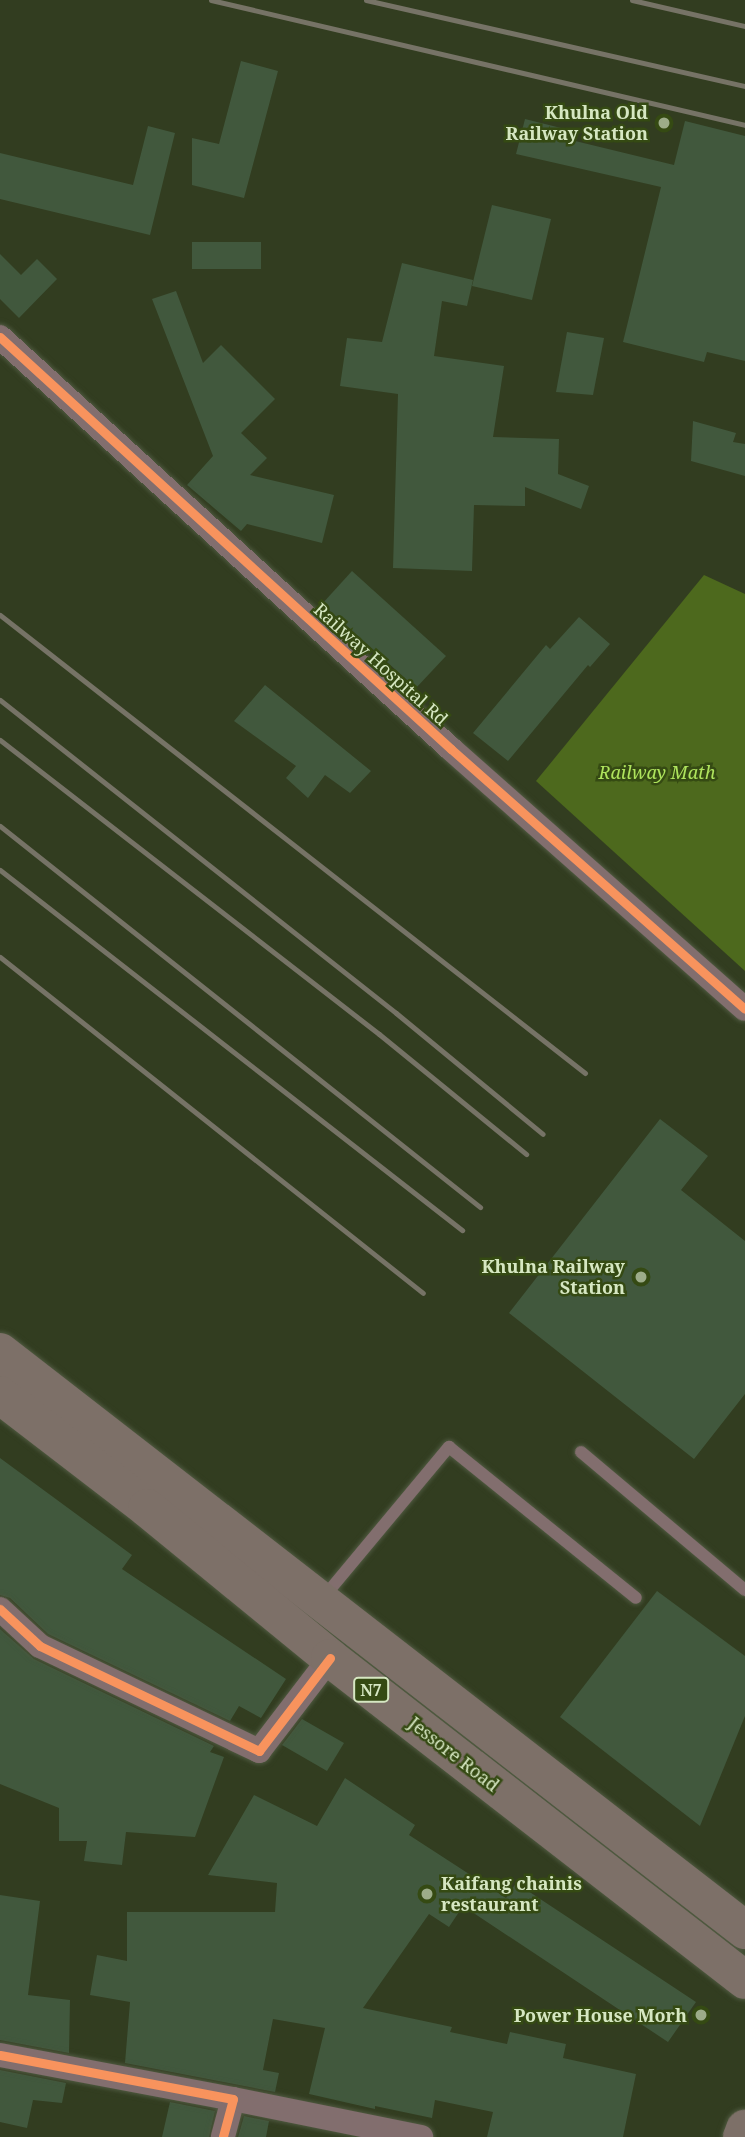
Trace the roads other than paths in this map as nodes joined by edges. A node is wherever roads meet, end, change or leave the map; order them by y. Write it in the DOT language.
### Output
graph roads {
  1 [pos="0,337"];
  2 [pos="745,1009"];
  3 [pos="0,1352"];
  4 [pos="0,1395"];
  5 [pos="581,1452"];
  6 [pos="745,1590"];
  7 [pos="636,1598"];
  8 [pos="321,1601"];
  9 [pos="0,1609"];
  10 [pos="330,1658"];
  11 [pos="745,1930"];
  12 [pos="745,1980"];
  13 [pos="0,2055"];
  14 [pos="233,2099"];
  15 [pos="745,2129"];
  16 [pos="223,2137"];
  17 [pos="421,2137"];
  18 [pos="742,2137"];
  1 -- 2 [label="street, Railway Hospital Rd"];
  3 -- 8 [label="highway, N7"];
  4 -- 10 [label="highway, Jessore Road / N7"];
  5 -- 6 [label="lane"];
  7 -- 8 [label="lane"];
  8 -- 11 [label="highway, N7"];
  9 -- 10 [label="street"];
  10 -- 12 [label="highway, Jessore Road / N7"];
  13 -- 14 [label="street"];
  14 -- 16 [label="street"];
  14 -- 17 [label="street"];
  15 -- 18 [label="highway"];
}
